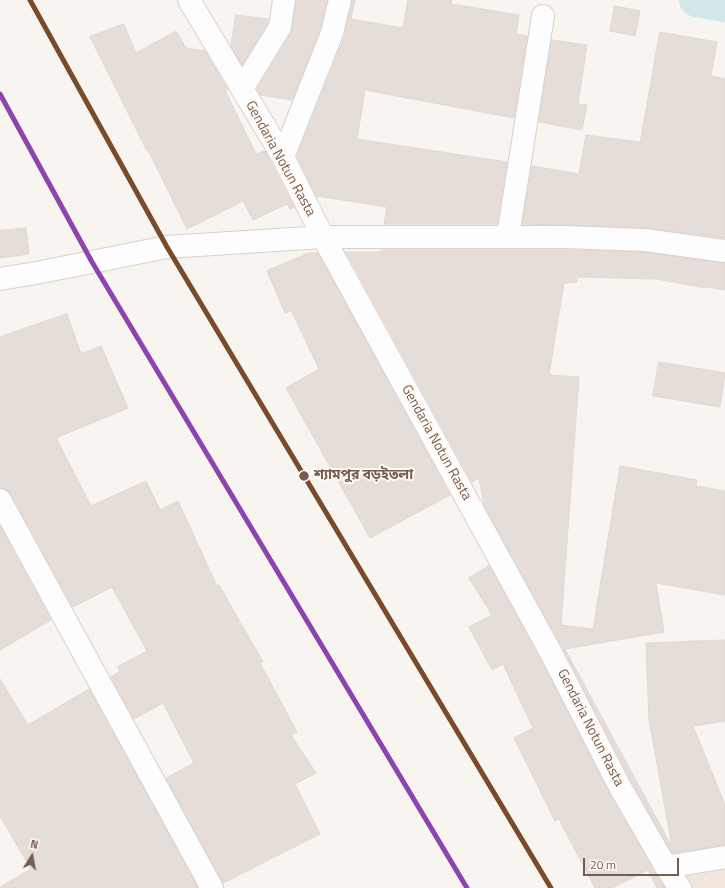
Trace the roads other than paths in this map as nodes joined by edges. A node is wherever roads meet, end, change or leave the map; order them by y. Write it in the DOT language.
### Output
graph roads {
  1 [pos="189,0"];
  2 [pos="284,0"];
  3 [pos="340,0"];
  4 [pos="543,16"];
  5 [pos="242,89"];
  6 [pos="283,157"];
  7 [pos="508,236"];
  8 [pos="323,237"];
  9 [pos="725,252"];
  10 [pos="0,279"];
  11 [pos="0,500"];
  12 [pos="725,857"];
  13 [pos="666,867"];
  14 [pos="212,888"];
  15 [pos="680,888"];
  1 -- 5 [label="main road, Gendaria Notun Rasta"];
  2 -- 5 [label="main road"];
  3 -- 6 [label="main road"];
  4 -- 7 [label="main road"];
  5 -- 6 [label="main road, Gendaria Notun Rasta"];
  6 -- 8 [label="main road, Gendaria Notun Rasta"];
  7 -- 8 [label="main road"];
  7 -- 9 [label="main road"];
  8 -- 10 [label="main road"];
  8 -- 13 [label="main road, Gendaria Notun Rasta"];
  11 -- 14 [label="main road"];
  12 -- 13 [label="main road"];
  13 -- 15 [label="main road, Gendaria Notun Rasta"];
}
